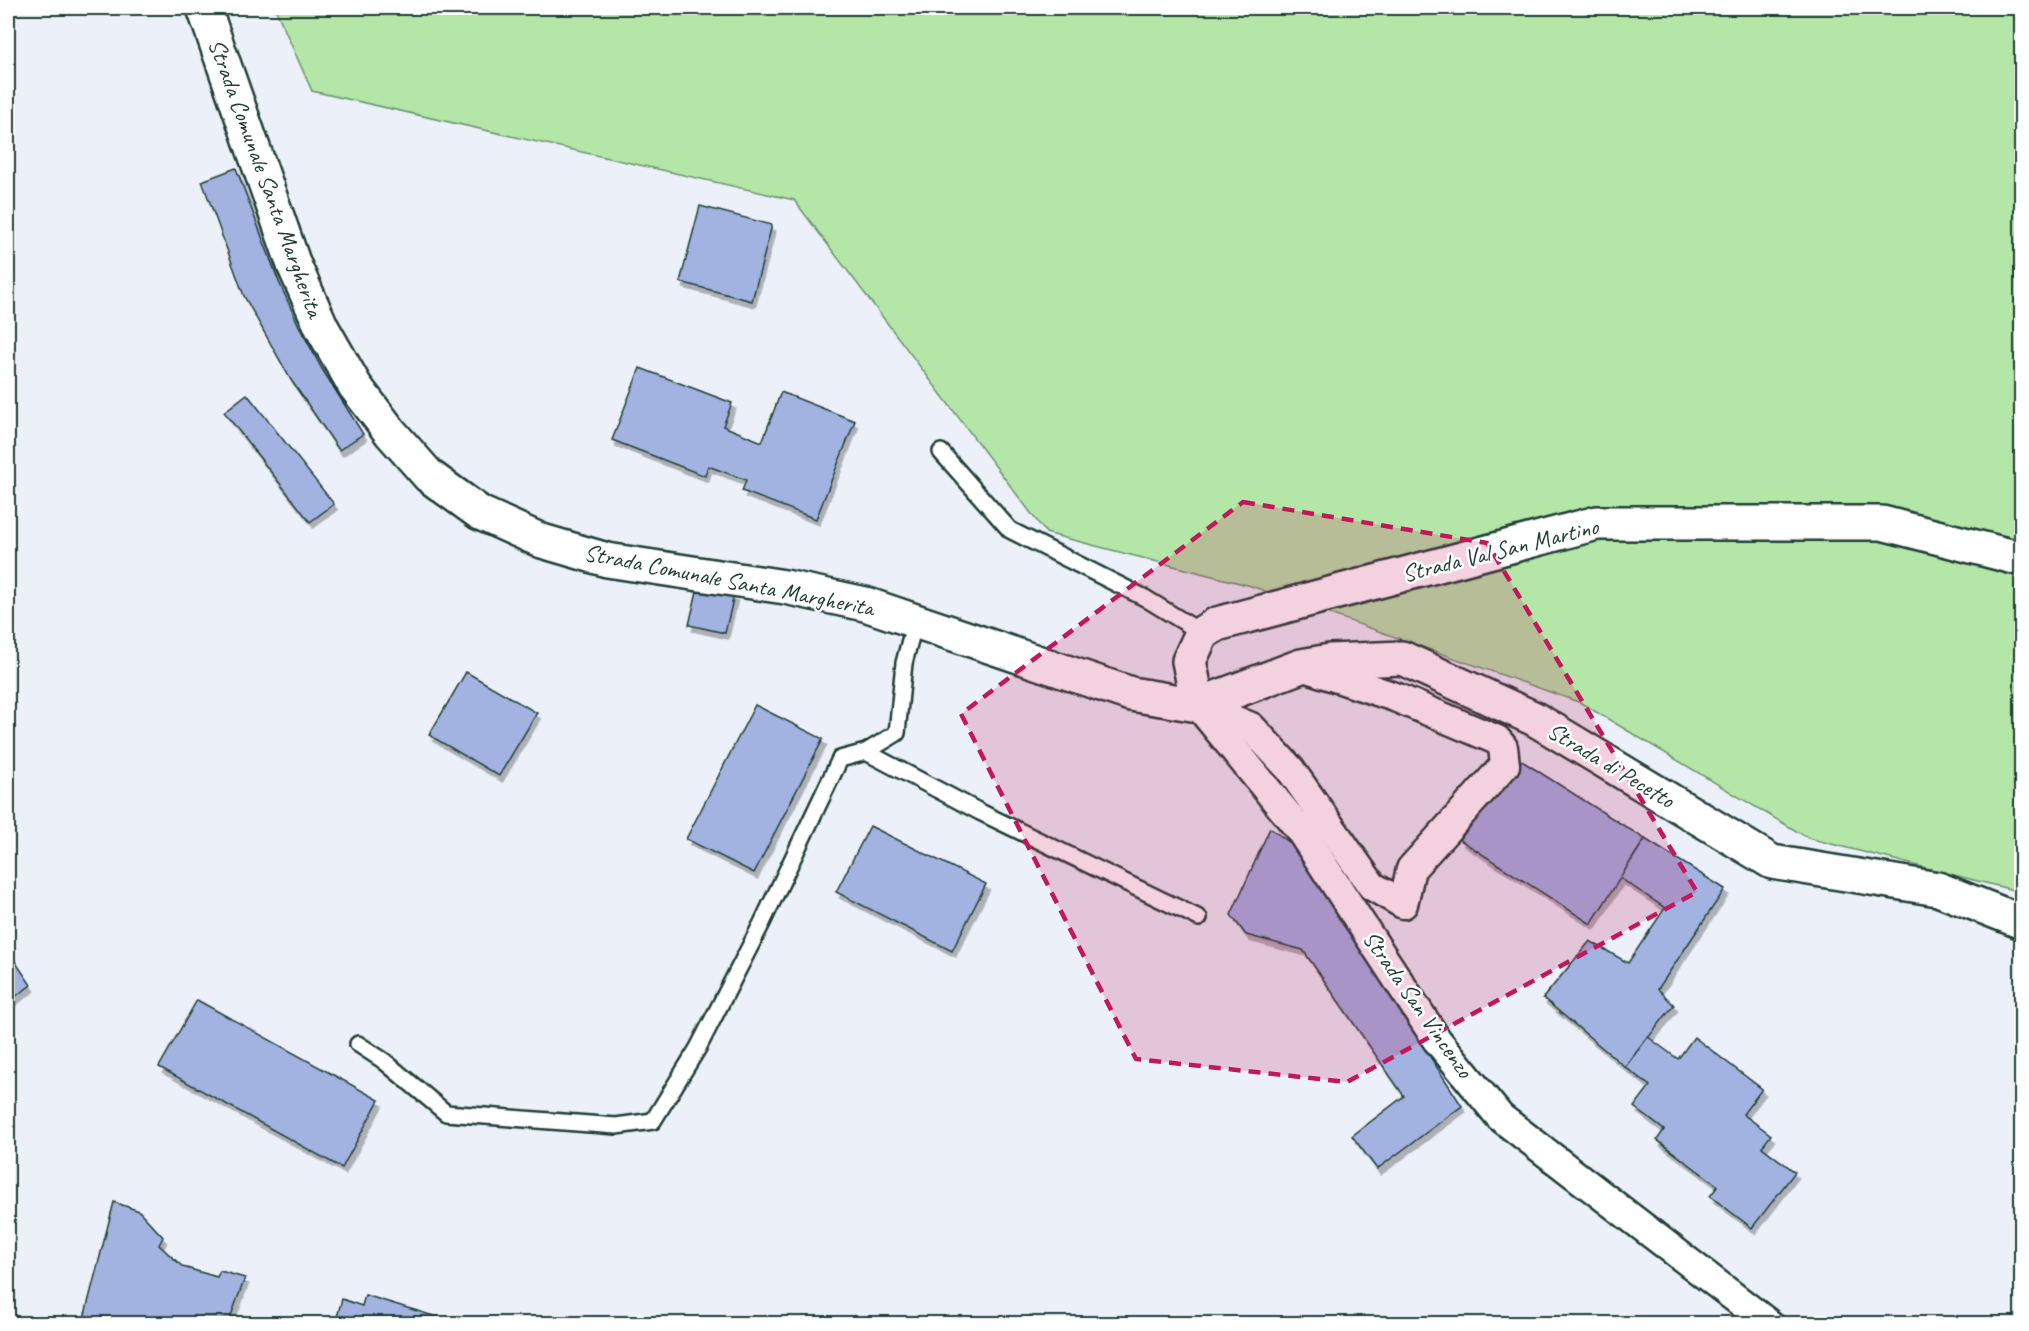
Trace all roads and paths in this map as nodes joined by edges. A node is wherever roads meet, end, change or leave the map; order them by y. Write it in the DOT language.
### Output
graph roads {
  1 [pos="204,8"];
  2 [pos="941,452"];
  3 [pos="2022,559"];
  4 [pos="915,621"];
  5 [pos="1202,633"];
  6 [pos="1301,666"];
  7 [pos="1198,705"];
  8 [pos="866,752"];
  9 [pos="1199,918"];
  10 [pos="2022,922"];
  11 [pos="358,1044"];
  12 [pos="1769,1323"];
  1 -- 4 [label="street, Strada Comunale Santa Margherita"];
  2 -- 5 [label="lane"];
  3 -- 5 [label="street, Strada Val San Martino"];
  4 -- 7 [label="street, Strada Comunale Santa Margherita"];
  4 -- 8 [label="lane"];
  5 -- 7 [label="street"];
  6 -- 7 [label="street, Strada di Pecetto"];
  6 -- 7 [label="street"];
  6 -- 10 [label="street, Strada di Pecetto"];
  7 -- 12 [label="street, Strada San Vincenzo"];
  8 -- 9 [label="lane"];
  8 -- 11 [label="lane"];
}
